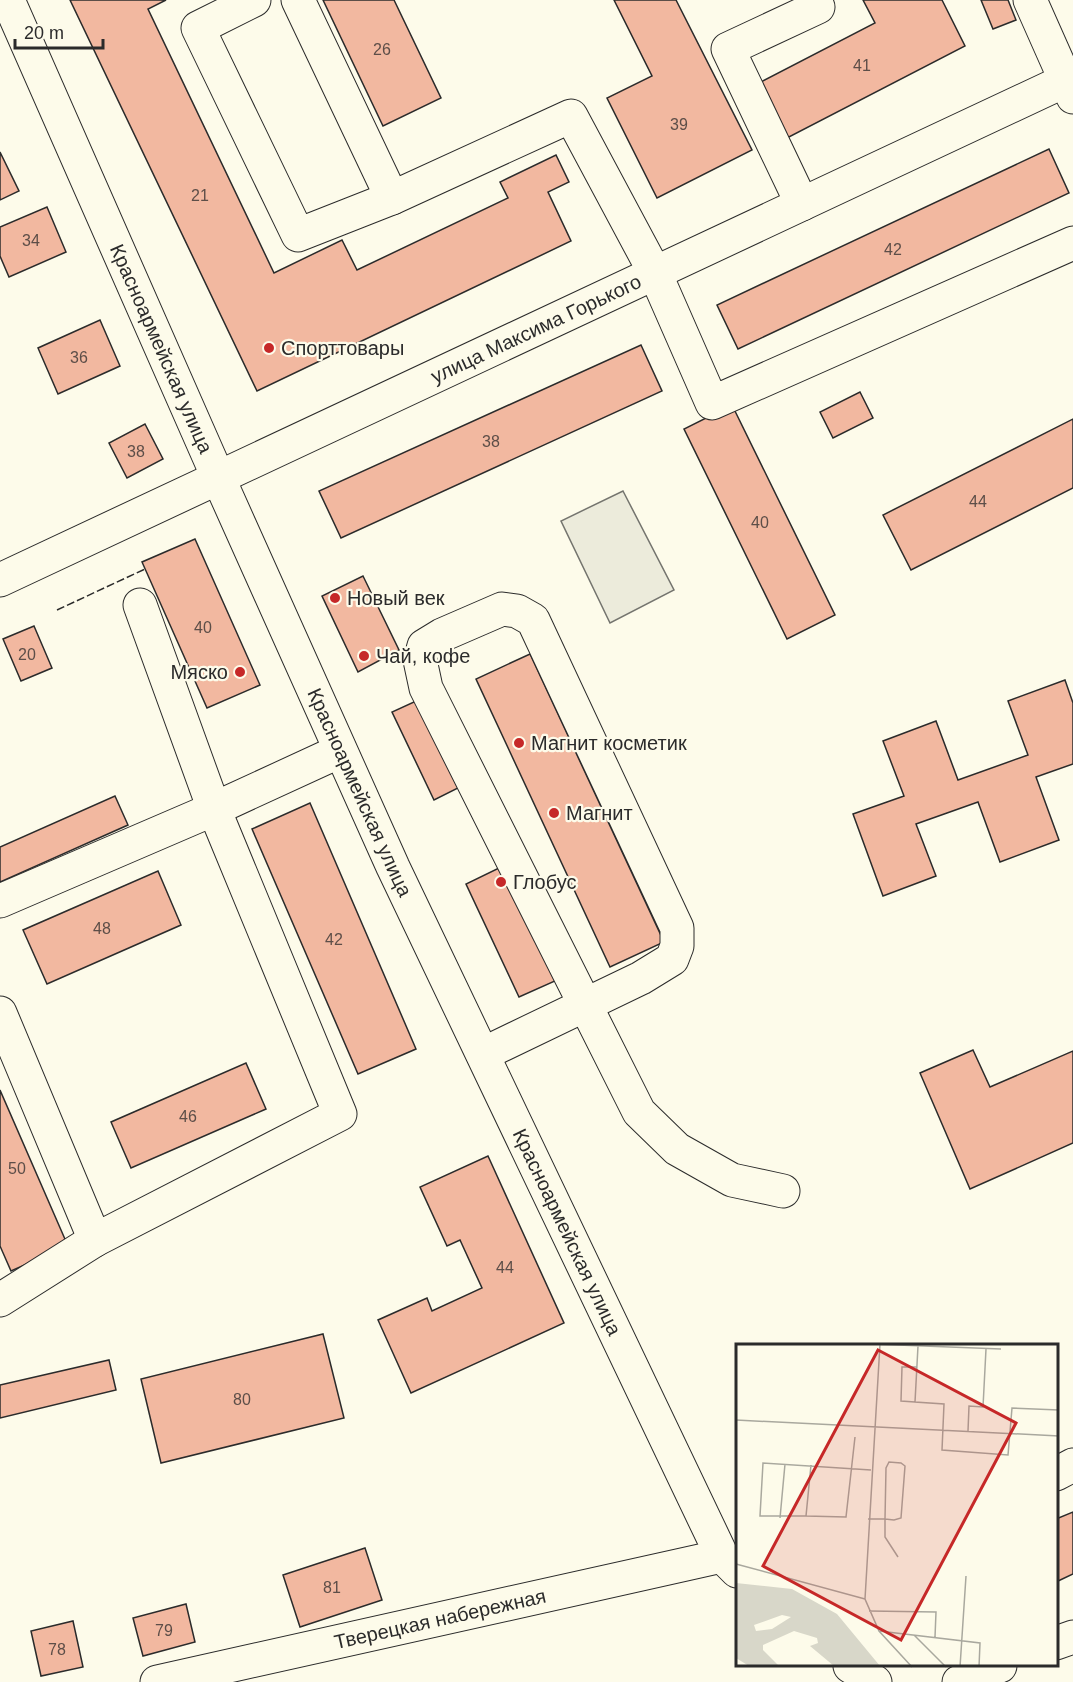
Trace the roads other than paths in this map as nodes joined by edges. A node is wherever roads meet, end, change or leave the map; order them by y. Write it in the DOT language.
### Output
graph roads {
  1 [pos="8,0"];
  2 [pos="254,0"];
  3 [pos="298,0"];
  4 [pos="815,0"];
  5 [pos="1030,0"];
  6 [pos="1070,85"];
  7 [pos="392,198"];
  8 [pos="802,204"];
  9 [pos="1073,243"];
  10 [pos="655,273"];
  11 [pos="218,477"];
  12 [pos="0,580"];
  13 [pos="140,605"];
  14 [pos="340,751"];
  15 [pos="214,809"];
  16 [pos="0,901"];
  17 [pos="584,1006"];
  18 [pos="0,1013"];
  19 [pos="483,1054"];
  20 [pos="783,1191"];
  21 [pos="95,1240"];
  22 [pos="0,1300"];
  23 [pos="1073,1465"];
  24 [pos="1058,1473"];
  25 [pos="730,1564"];
  26 [pos="1073,1637"];
  27 [pos="1058,1642"];
  28 [pos="853,1667"];
  29 [pos="995,1667"];
  30 [pos="157,1682"];
  31 [pos="875,1682"];
  32 [pos="959,1682"];
  1 -- 11 [label="street, Красноармейская улица"];
  2 -- 7 [label="street"];
  3 -- 7 [label="street"];
  4 -- 8 [label="street"];
  5 -- 6 [label="street"];
  6 -- 8 [label="street, улица Максима Горького"];
  7 -- 10 [label="street"];
  8 -- 10 [label="street, улица Максима Горького"];
  9 -- 10 [label="street"];
  10 -- 11 [label="street, улица Максима Горького"];
  11 -- 12 [label="street, улица Максима Горького"];
  11 -- 14 [label="street, Красноармейская улица"];
  13 -- 15 [label="street"];
  14 -- 15 [label="street"];
  14 -- 19 [label="street, Красноармейская улица"];
  15 -- 16 [label="street"];
  15 -- 21 [label="street"];
  17 -- 17 [label="street"];
  17 -- 19 [label="street"];
  17 -- 20 [label="street"];
  18 -- 21 [label="street"];
  19 -- 25 [label="street, Красноармейская улица"];
  21 -- 22 [label="street"];
  23 -- 24 [label="street"];
  25 -- 30 [label="street, Тверецкая набережная"];
  26 -- 27 [label="street"];
  28 -- 31 [label="street"];
  29 -- 32 [label="street"];
}
